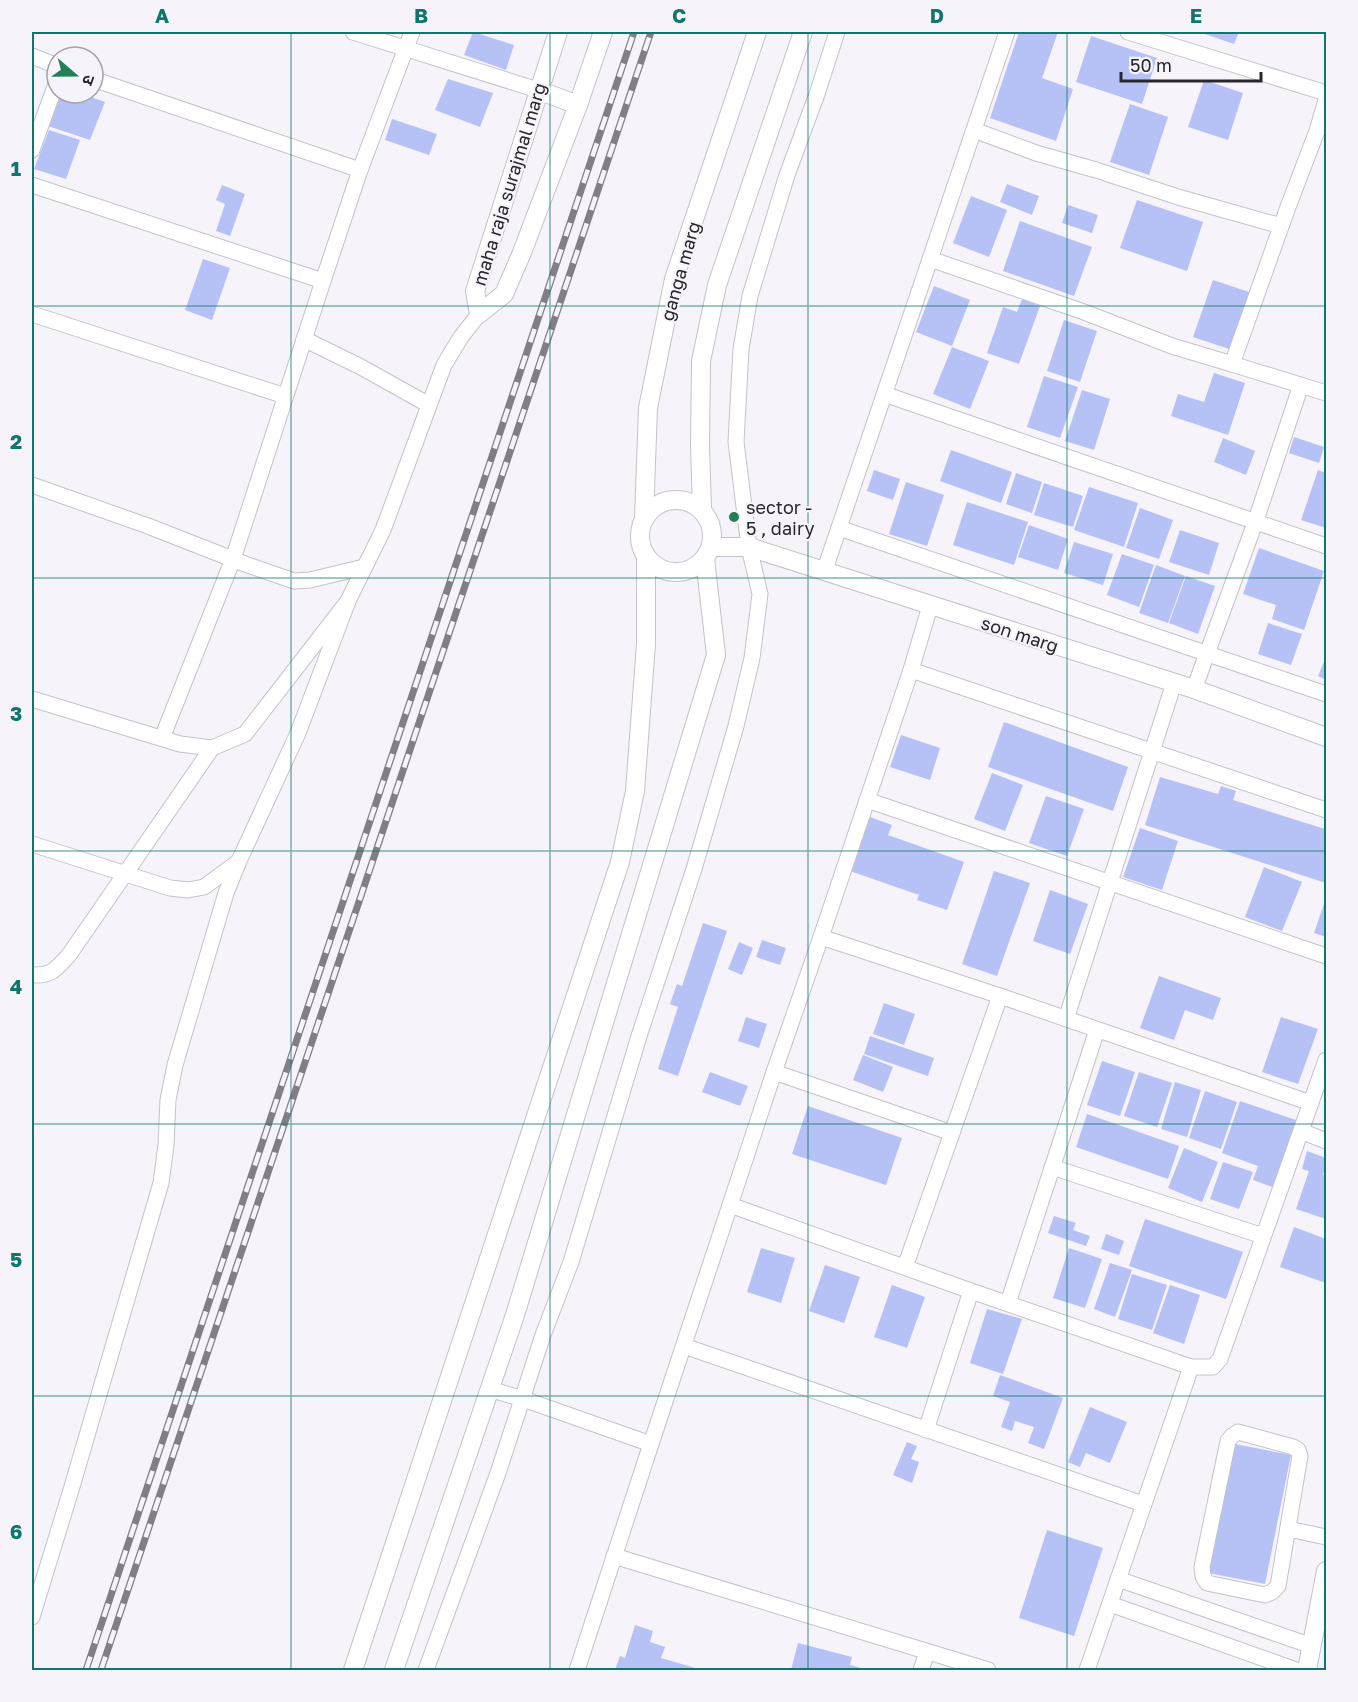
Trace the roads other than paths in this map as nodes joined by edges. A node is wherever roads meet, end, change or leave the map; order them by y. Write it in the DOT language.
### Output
graph roads {
  1 [pos="353,32"];
  2 [pos="412,32"];
  3 [pos="558,32"];
  4 [pos="603,32"];
  5 [pos="757,32"];
  6 [pos="802,32"];
  7 [pos="837,32"];
  8 [pos="1007,32"];
  9 [pos="1128,32"];
  10 [pos="405,49"];
  11 [pos="105,83"];
  12 [pos="538,90"];
  13 [pos="1326,93"];
  14 [pos="1326,100"];
  15 [pos="48,105"];
  16 [pos="578,105"];
  17 [pos="974,130"];
  18 [pos="32,150"];
  19 [pos="360,170"];
  20 [pos="32,185"];
  21 [pos="1281,226"];
  22 [pos="930,259"];
  23 [pos="322,281"];
  24 [pos="32,314"];
  25 [pos="479,314"];
  26 [pos="304,339"];
  27 [pos="1232,364"];
  28 [pos="1301,385"];
  29 [pos="1326,393"];
  30 [pos="884,394"];
  31 [pos="285,396"];
  32 [pos="429,405"];
  33 [pos="32,485"];
  34 [pos="702,509"];
  35 [pos="644,518"];
  36 [pos="1255,523"];
  37 [pos="839,528"];
  38 [pos="1326,546"];
  39 [pos="749,547"];
  40 [pos="708,553"];
  41 [pos="646,557"];
  42 [pos="233,559"];
  43 [pos="364,567"];
  44 [pos="824,572"];
  45 [pos="348,600"];
  46 [pos="930,606"];
  47 [pos="1208,654"];
  48 [pos="911,670"];
  49 [pos="1174,683"];
  50 [pos="1194,689"];
  51 [pos="1326,693"];
  52 [pos="32,699"];
  53 [pos="1326,737"];
  54 [pos="162,738"];
  55 [pos="212,748"];
  56 [pos="1153,752"];
  57 [pos="867,800"];
  58 [pos="1326,810"];
  59 [pos="32,844"];
  60 [pos="239,861"];
  61 [pos="124,873"];
  62 [pos="1110,883"];
  63 [pos="822,937"];
  64 [pos="1326,956"];
  65 [pos="32,975"];
  66 [pos="1000,996"];
  67 [pos="1066,1019"];
  68 [pos="1097,1030"];
  69 [pos="1326,1060"];
  70 [pos="774,1072"];
  71 [pos="1311,1103"];
  72 [pos="1301,1131"];
  73 [pos="952,1133"];
  74 [pos="1326,1141"];
  75 [pos="1052,1167"];
  76 [pos="730,1205"];
  77 [pos="1263,1236"];
  78 [pos="905,1267"];
  79 [pos="971,1290"];
  80 [pos="1008,1303"];
  81 [pos="684,1346"];
  82 [pos="1191,1367"];
  83 [pos="489,1389"];
  84 [pos="523,1399"];
  85 [pos="926,1430"];
  86 [pos="651,1444"];
  87 [pos="1143,1504"];
  88 [pos="1288,1529"];
  89 [pos="1326,1537"];
  90 [pos="614,1556"];
  91 [pos="1326,1571"];
  92 [pos="1118,1579"];
  93 [pos="1110,1604"];
  94 [pos="32,1617"];
  95 [pos="1312,1646"];
  96 [pos="927,1652"];
  97 [pos="353,1671"];
  98 [pos="394,1671"];
  99 [pos="426,1671"];
  100 [pos="577,1671"];
  101 [pos="921,1671"];
  102 [pos="988,1671"];
  103 [pos="1087,1671"];
  104 [pos="1296,1671"];
  105 [pos="1307,1671"];
  1 -- 10 [label="street"];
  2 -- 10 [label="street"];
  3 -- 12 [label="street, maha raja surajmal marg"];
  4 -- 16 [label="street, maha raja surajmal marg"];
  5 -- 35 [label="street, ganga marg"];
  6 -- 34 [label="street"];
  7 -- 39 [label="street"];
  8 -- 17 [label="street"];
  9 -- 13 [label="street"];
  10 -- 12 [label="street"];
  10 -- 19 [label="street"];
  11 -- 19 [label="street"];
  12 -- 16 [label="street"];
  12 -- 25 [label="street, maha raja surajmal marg"];
  14 -- 21 [label="street"];
  15 -- 18 [label="street"];
  16 -- 25 [label="street, maha raja surajmal marg"];
  17 -- 21 [label="street"];
  17 -- 22 [label="street"];
  19 -- 23 [label="street"];
  20 -- 23 [label="street"];
  21 -- 27 [label="street"];
  22 -- 27 [label="street"];
  22 -- 30 [label="street"];
  23 -- 26 [label="street"];
  24 -- 31 [label="street"];
  25 -- 32 [label="street"];
  26 -- 31 [label="street"];
  26 -- 32 [label="street"];
  27 -- 28 [label="street"];
  28 -- 29 [label="street"];
  28 -- 36 [label="street"];
  30 -- 36 [label="street"];
  30 -- 37 [label="street"];
  31 -- 42 [label="street"];
  32 -- 43 [label="street"];
  33 -- 42 [label="street"];
  34 -- 35 [label="street"];
  34 -- 40 [label="street"];
  35 -- 41 [label="street"];
  36 -- 38 [label="street"];
  36 -- 47 [label="street"];
  37 -- 44 [label="street"];
  37 -- 47 [label="street"];
  39 -- 40 [label="street, son marg"];
  39 -- 44 [label="street, son marg"];
  39 -- 84 [label="street"];
  40 -- 41 [label="street"];
  40 -- 83 [label="street"];
  41 -- 97 [label="street"];
  42 -- 43 [label="street"];
  42 -- 54 [label="street"];
  43 -- 45 [label="street"];
  44 -- 46 [label="street, son marg"];
  45 -- 55 [label="street"];
  45 -- 60 [label="street"];
  46 -- 48 [label="street"];
  46 -- 49 [label="street, son marg"];
  47 -- 50 [label="street"];
  47 -- 51 [label="street"];
  48 -- 56 [label="street"];
  48 -- 57 [label="street"];
  49 -- 50 [label="street, son marg"];
  49 -- 56 [label="street"];
  50 -- 53 [label="street, son marg"];
  52 -- 54 [label="street"];
  54 -- 55 [label="street"];
  55 -- 61 [label="street"];
  56 -- 58 [label="street"];
  56 -- 62 [label="street"];
  57 -- 62 [label="street"];
  57 -- 63 [label="street"];
  59 -- 61 [label="street"];
  60 -- 61 [label="street"];
  60 -- 94 [label="street"];
  61 -- 65 [label="street"];
  62 -- 64 [label="street"];
  62 -- 67 [label="street"];
  63 -- 66 [label="street"];
  63 -- 70 [label="street"];
  66 -- 67 [label="street"];
  66 -- 73 [label="street"];
  67 -- 68 [label="street"];
  68 -- 71 [label="street"];
  68 -- 75 [label="street"];
  69 -- 71 [label="street"];
  70 -- 73 [label="street"];
  70 -- 76 [label="street"];
  71 -- 72 [label="street"];
  72 -- 74 [label="street"];
  72 -- 77 [label="street"];
  73 -- 78 [label="street"];
  75 -- 77 [label="street"];
  75 -- 80 [label="street"];
  76 -- 78 [label="street"];
  76 -- 81 [label="street"];
  77 -- 82 [label="street"];
  78 -- 79 [label="street"];
  79 -- 80 [label="street"];
  79 -- 85 [label="street"];
  80 -- 82 [label="street"];
  81 -- 85 [label="street"];
  81 -- 86 [label="street"];
  82 -- 87 [label="street"];
  83 -- 84 [label="street"];
  83 -- 98 [label="street"];
  84 -- 86 [label="street"];
  84 -- 99 [label="street"];
  85 -- 87 [label="street"];
  86 -- 90 [label="street"];
  87 -- 92 [label="street"];
  88 -- 88 [label="street"];
  88 -- 89 [label="street"];
  90 -- 96 [label="street"];
  90 -- 100 [label="street"];
  91 -- 95 [label="street"];
  92 -- 93 [label="street"];
  92 -- 95 [label="street"];
  93 -- 103 [label="street"];
  93 -- 104 [label="street"];
  95 -- 105 [label="street"];
  96 -- 101 [label="street"];
  96 -- 102 [label="street"];
}
